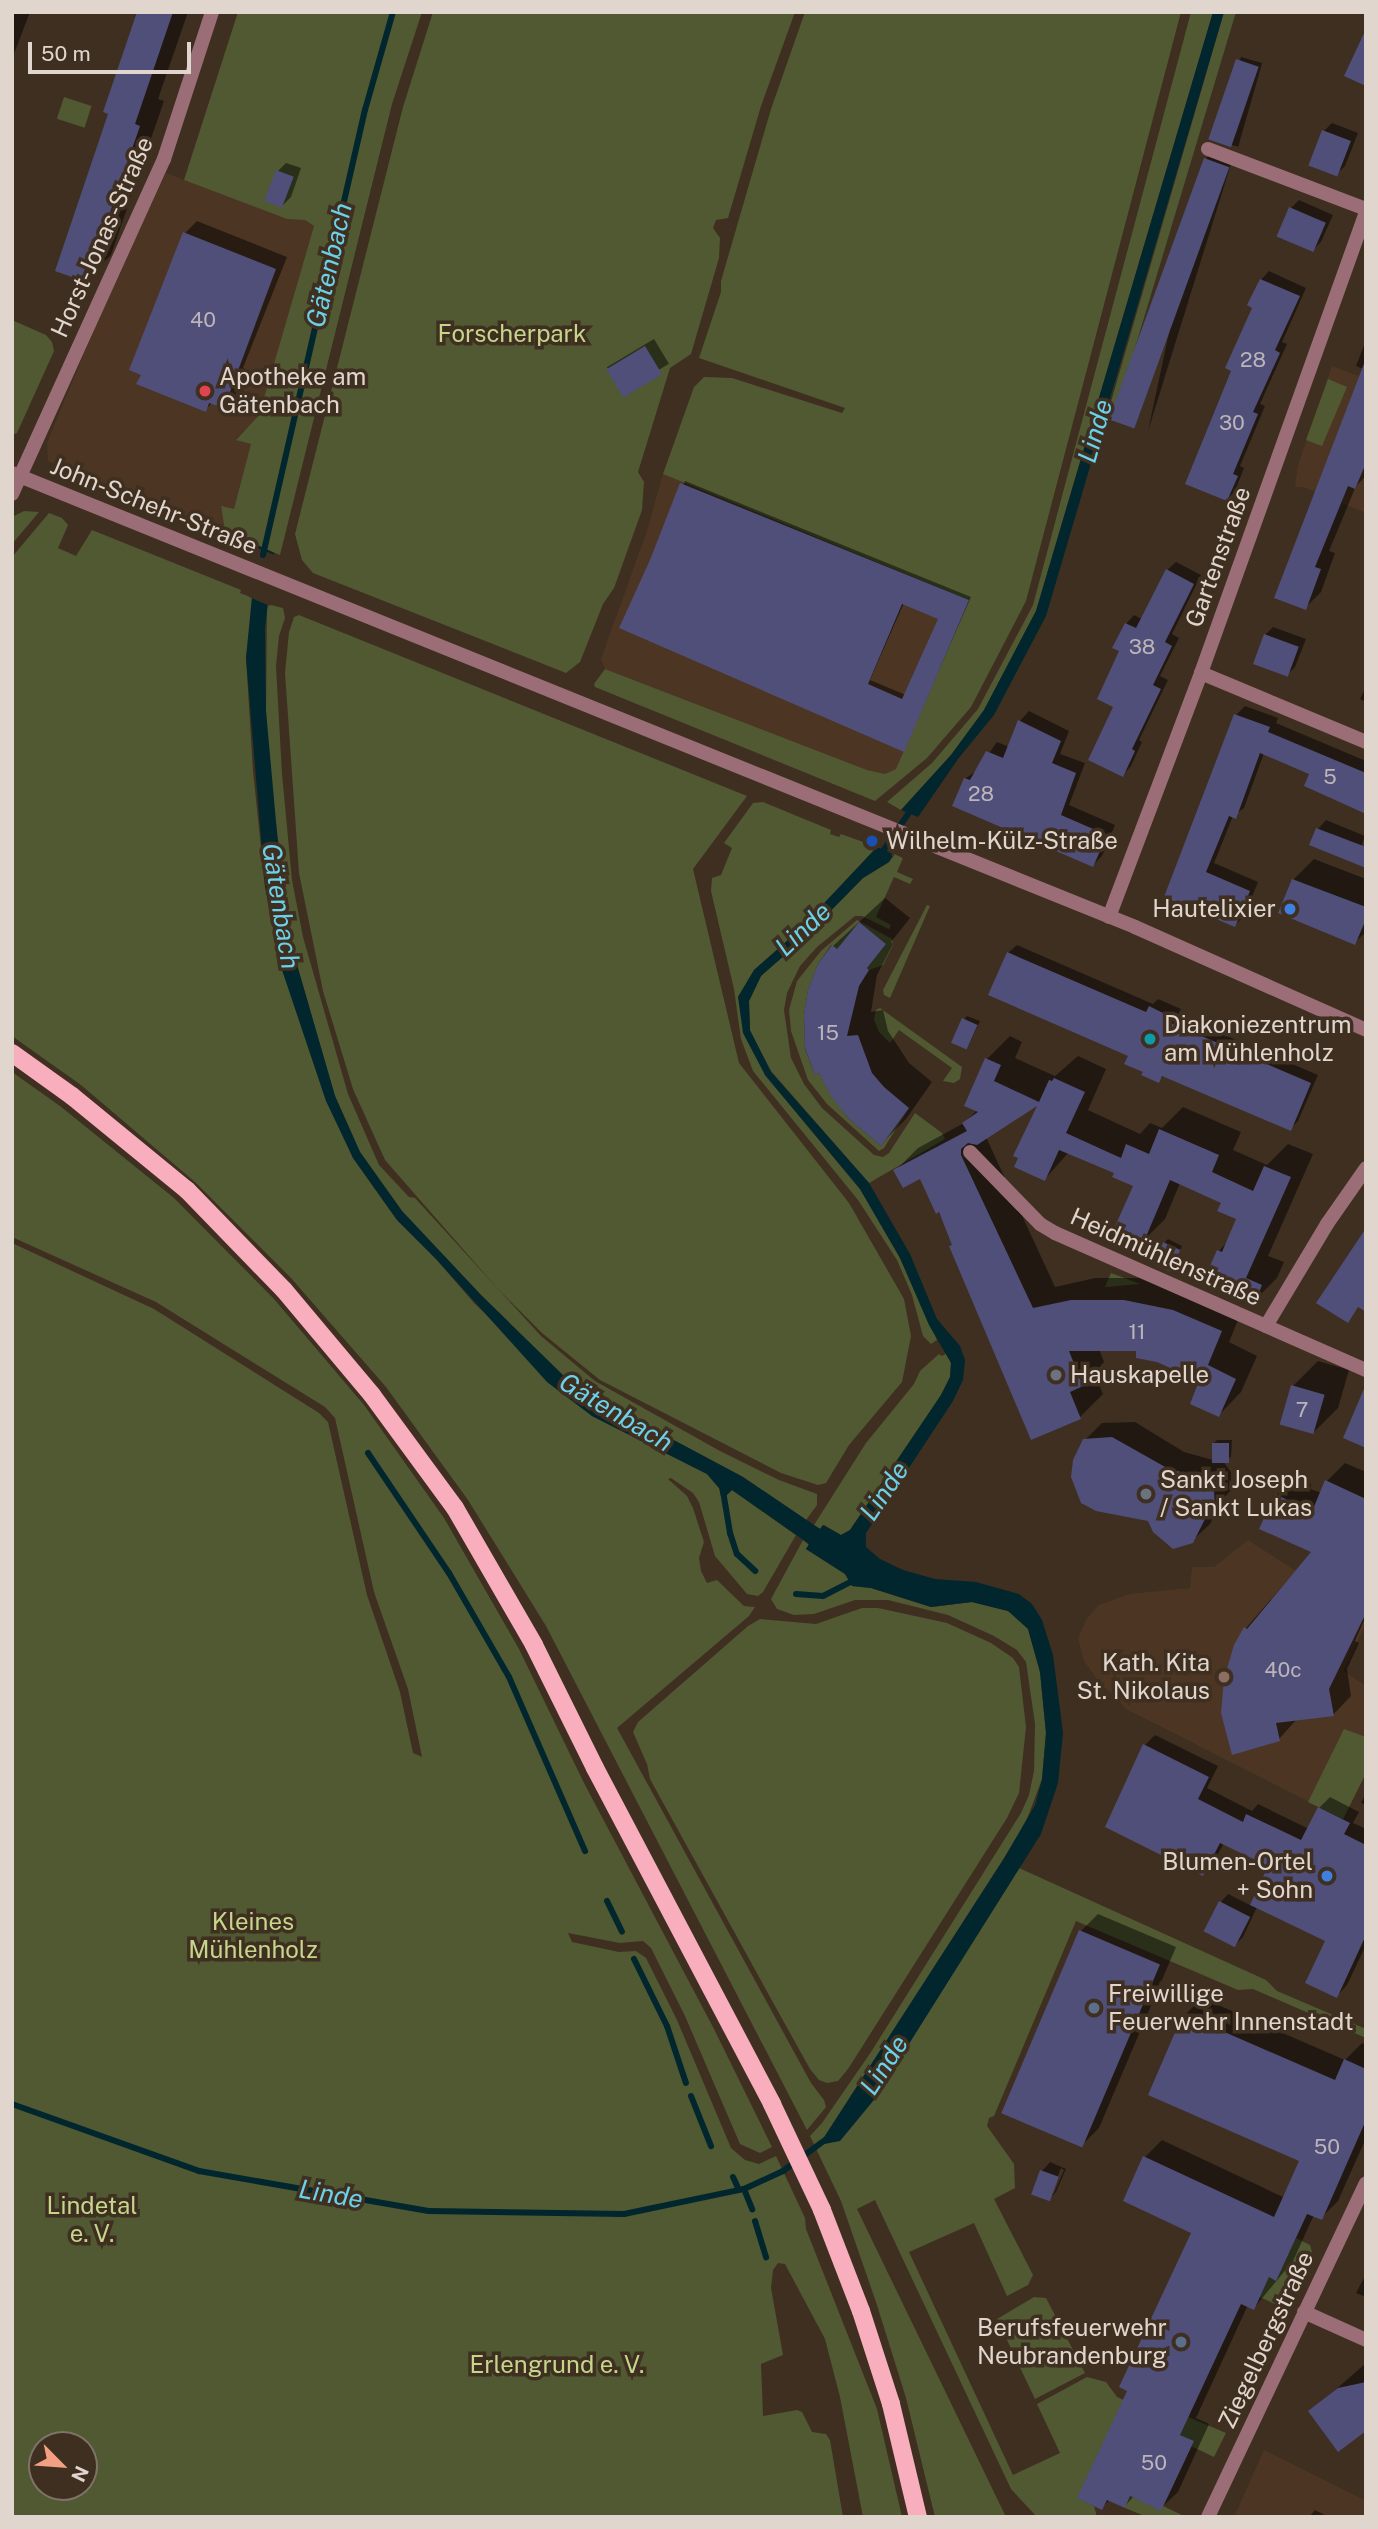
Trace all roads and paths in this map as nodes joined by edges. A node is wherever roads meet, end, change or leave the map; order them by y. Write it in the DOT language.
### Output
graph roads {
  1 [pos="212,12"];
  2 [pos="1208,149"];
  3 [pos="1366,210"];
  4 [pos="17,475"];
  5 [pos="12,494"];
  6 [pos="1201,673"];
  7 [pos="1366,742"];
  8 [pos="1109,917"];
  9 [pos="1366,1030"];
  10 [pos="12,1053"];
  11 [pos="970,1153"];
  12 [pos="1366,1168"];
  13 [pos="1266,1326"];
  14 [pos="1366,1370"];
  15 [pos="1366,2183"];
  16 [pos="1304,2312"];
  17 [pos="1366,2340"];
  18 [pos="918,2517"];
  19 [pos="1208,2517"];
  1 -- 4 [label="street, Horst-Jonas-Straße"];
  2 -- 3 [label="street"];
  3 -- 6 [label="street, Gartenstraße"];
  4 -- 5 [label="street, Horst-Jonas-Straße"];
  4 -- 8 [label="street, John-Schehr-Straße"];
  6 -- 7 [label="street"];
  6 -- 8 [label="street, Gartenstraße"];
  8 -- 9 [label="street"];
  10 -- 18 [label="main road"];
  11 -- 13 [label="street, Heidmühlenstraße"];
  12 -- 13 [label="street"];
  13 -- 14 [label="street, Heidmühlenstraße"];
  15 -- 16 [label="street, Ziegelbergstraße"];
  16 -- 17 [label="street"];
  16 -- 19 [label="street, Ziegelbergstraße"];
}
